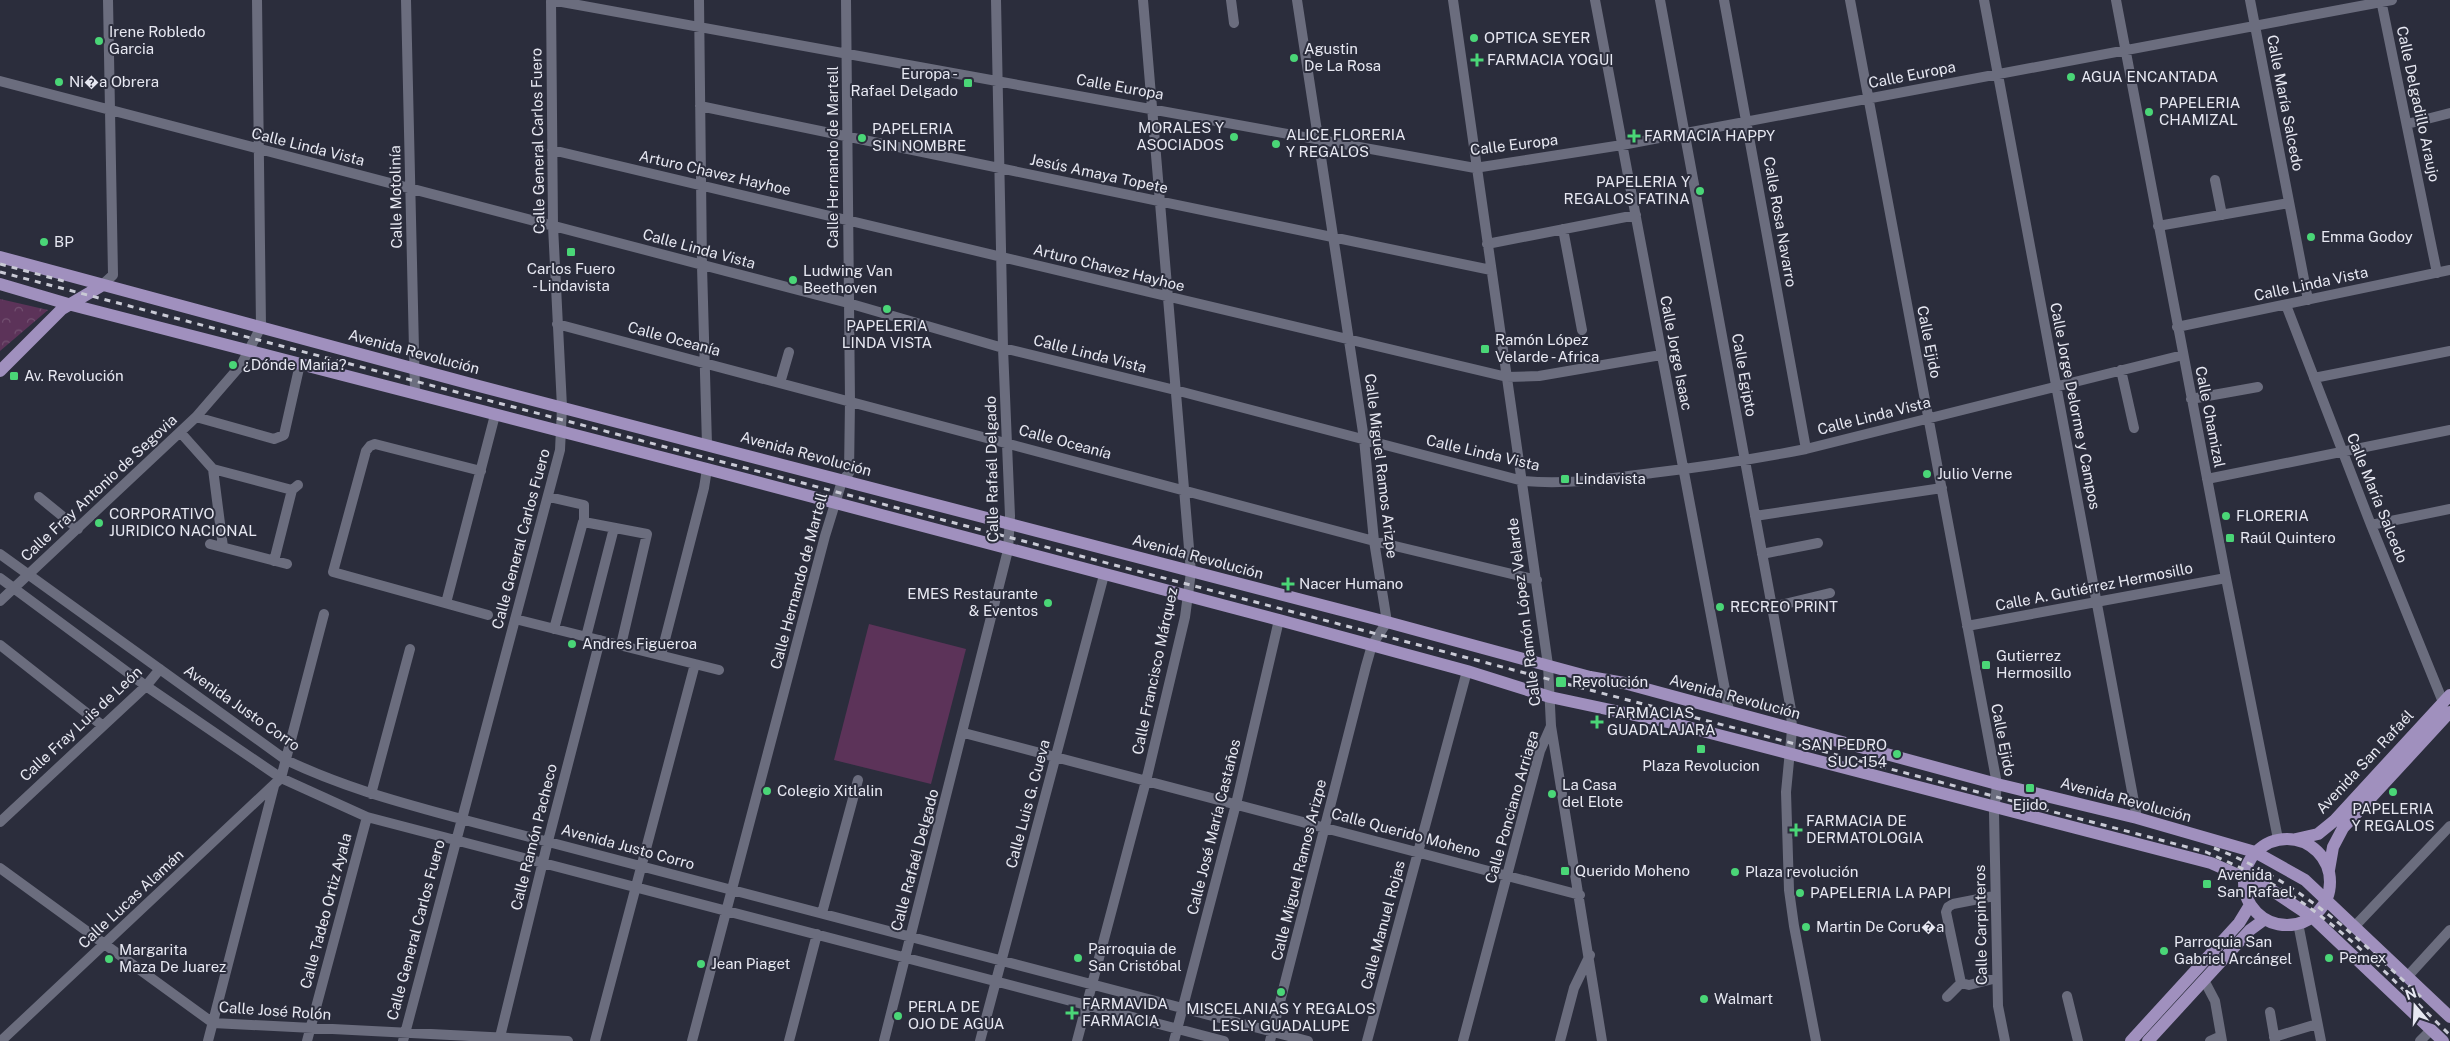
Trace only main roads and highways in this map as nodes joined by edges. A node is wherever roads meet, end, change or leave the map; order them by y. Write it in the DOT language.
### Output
graph roads {
  1 [pos="0,257"];
  2 [pos="0,284"];
  3 [pos="101,286"];
  4 [pos="68,304"];
  5 [pos="0,371"];
  6 [pos="2448,703"];
  7 [pos="2296,839"];
  8 [pos="2255,852"];
  9 [pos="2329,870"];
  10 [pos="2244,878"];
  11 [pos="2326,901"];
  12 [pos="2250,905"];
  13 [pos="2312,916"];
  14 [pos="2265,919"];
  15 [pos="2450,1018"];
  16 [pos="2160,1035"];
  17 [pos="2130,1041"];
  18 [pos="2148,1041"];
  19 [pos="2443,1041"];
  1 -- 3 [label="main road, Avenida Revolución"];
  2 -- 4 [label="main road"];
  3 -- 4 [label="main road"];
  3 -- 8 [label="main road, Avenida Revolución"];
  4 -- 5 [label="main road"];
  4 -- 10 [label="main road"];
  6 -- 7 [label="main road, Avenida San Rafaél"];
  6 -- 9 [label="main road, Avenida San Rafaél"];
  7 -- 8 [label="main road"];
  7 -- 9 [label="main road"];
  8 -- 10 [label="main road"];
  8 -- 11 [label="main road, Avenida Revolución"];
  9 -- 11 [label="main road, Avenida San Rafaél"];
  10 -- 12 [label="main road"];
  10 -- 13 [label="main road"];
  11 -- 13 [label="main road"];
  11 -- 15 [label="main road, Avenida Revolución"];
  12 -- 14 [label="main road"];
  12 -- 17 [label="main road"];
  13 -- 14 [label="main road"];
  13 -- 19 [label="main road"];
  14 -- 16 [label="main road"];
  16 -- 18 [label="main road"];
}
